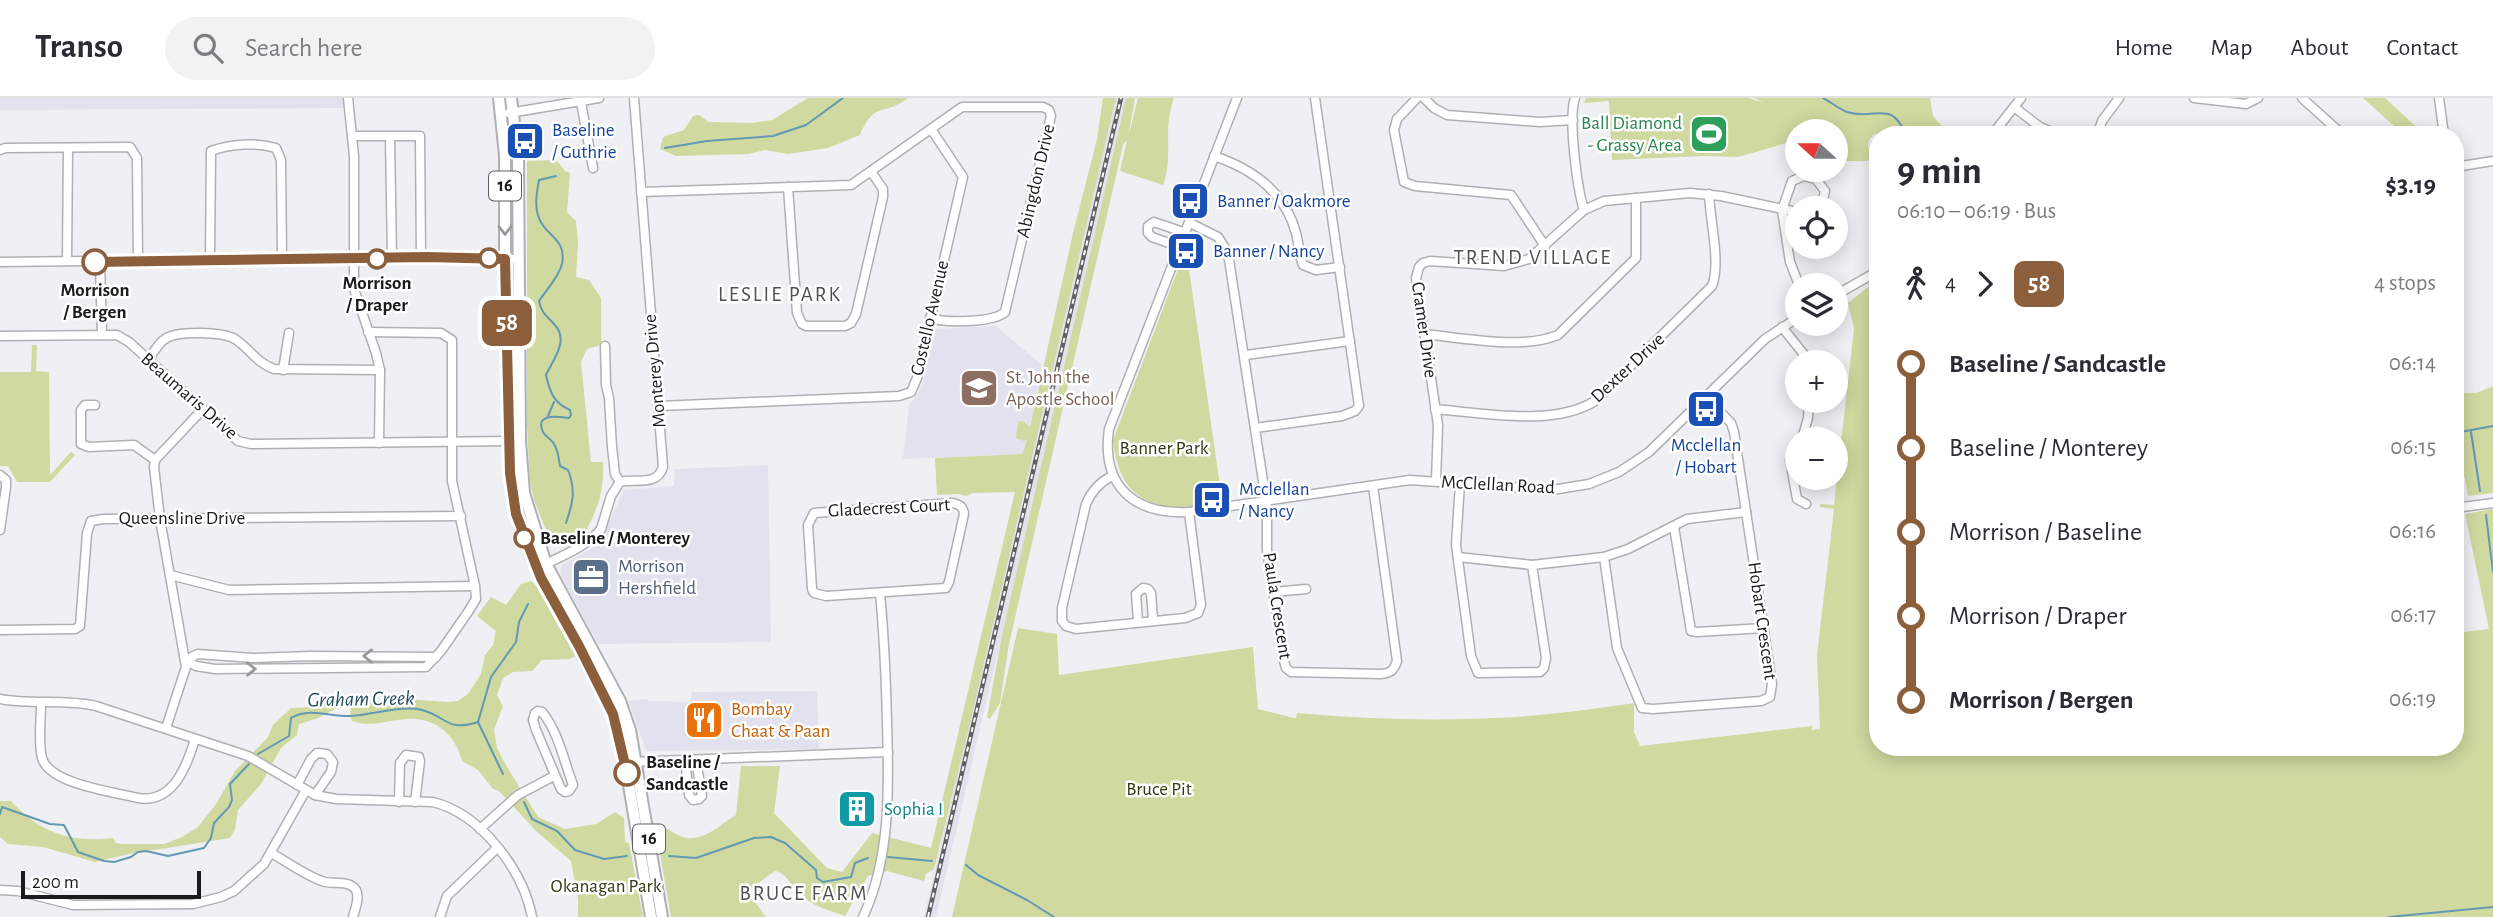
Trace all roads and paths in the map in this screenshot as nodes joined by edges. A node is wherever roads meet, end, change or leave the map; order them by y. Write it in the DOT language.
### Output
graph roads {
  1 [pos="348,98"];
  2 [pos="499,98"];
  3 [pos="512,98"];
  4 [pos="599,98"];
  5 [pos="634,98"];
  6 [pos="1237,98"];
  7 [pos="1315,98"];
  8 [pos="1417,98"];
  9 [pos="1424,98"];
  10 [pos="1575,98"];
  11 [pos="2021,98"];
  12 [pos="2119,98"];
  13 [pos="2194,98"];
  14 [pos="2258,98"];
  15 [pos="2302,98"];
  16 [pos="2438,98"];
  17 [pos="582,102"];
  18 [pos="2014,107"];
  19 [pos="501,113"];
  20 [pos="514,113"];
  21 [pos="1573,120"];
  22 [pos="1999,126"];
  23 [pos="2039,126"];
  24 [pos="2100,126"];
  25 [pos="2333,126"];
  26 [pos="2443,126"];
  27 [pos="931,129"];
  28 [pos="352,136"];
  29 [pos="390,137"];
  30 [pos="68,148"];
  31 [pos="0,150"];
  32 [pos="1214,156"];
  33 [pos="2493,161"];
  34 [pos="2464,166"];
  35 [pos="593,167"];
  36 [pos="872,173"];
  37 [pos="788,187"];
  38 [pos="641,192"];
  39 [pos="1709,194"];
  40 [pos="1787,196"];
  41 [pos="1824,196"];
  42 [pos="1636,198"];
  43 [pos="1785,201"];
  44 [pos="1584,210"];
  45 [pos="1782,210"];
  46 [pos="1785,210"];
  47 [pos="1190,223"];
  48 [pos="1186,233"];
  49 [pos="1545,246"];
  50 [pos="1180,247"];
  51 [pos="392,258"];
  52 [pos="421,258"];
  53 [pos="282,259"];
  54 [pos="355,259"];
  55 [pos="505,259"];
  56 [pos="519,259"];
  57 [pos="210,260"];
  58 [pos="67,261"];
  59 [pos="138,261"];
  60 [pos="0,262"];
  61 [pos="100,262"];
  62 [pos="1340,267"];
  63 [pos="1794,273"];
  64 [pos="1869,276"];
  65 [pos="1848,288"];
  66 [pos="930,317"];
  67 [pos="1785,325"];
  68 [pos="1782,327"];
  69 [pos="289,332"];
  70 [pos="368,332"];
  71 [pos="1424,334"];
  72 [pos="102,335"];
  73 [pos="0,336"];
  74 [pos="1350,341"];
  75 [pos="605,346"];
  76 [pos="1800,350"];
  77 [pos="1245,355"];
  78 [pos="148,360"];
  79 [pos="282,370"];
  80 [pos="380,370"];
  81 [pos="1706,397"];
  82 [pos="95,405"];
  83 [pos="659,406"];
  84 [pos="1435,409"];
  85 [pos="202,410"];
  86 [pos="1255,428"];
  87 [pos="509,441"];
  88 [pos="452,442"];
  89 [pos="379,443"];
  90 [pos="155,460"];
  91 [pos="0,475"];
  92 [pos="1112,476"];
  93 [pos="1436,481"];
  94 [pos="620,482"];
  95 [pos="1460,484"];
  96 [pos="1373,486"];
  97 [pos="1795,490"];
  98 [pos="1266,500"];
  99 [pos="2493,503"];
  100 [pos="1806,504"];
  101 [pos="2464,507"];
  102 [pos="1189,512"];
  103 [pos="1746,512"];
  104 [pos="461,516"];
  105 [pos="160,519"];
  106 [pos="1674,527"];
  107 [pos="0,530"];
  108 [pos="1458,557"];
  109 [pos="1604,557"];
  110 [pos="1532,565"];
  111 [pos="541,566"];
  112 [pos="170,575"];
  113 [pos="475,586"];
  114 [pos="1306,589"];
  115 [pos="1274,592"];
  116 [pos="880,593"];
  117 [pos="1153,620"];
  118 [pos="1138,621"];
  119 [pos="1764,628"];
  120 [pos="0,630"];
  121 [pos="310,656"];
  122 [pos="436,657"];
  123 [pos="185,660"];
  124 [pos="309,668"];
  125 [pos="0,699"];
  126 [pos="41,704"];
  127 [pos="166,728"];
  128 [pos="195,739"];
  129 [pos="888,752"];
  130 [pos="685,760"];
  131 [pos="696,760"];
  132 [pos="631,762"];
  133 [pos="554,776"];
  134 [pos="297,785"];
  135 [pos="306,790"];
  136 [pos="315,795"];
  137 [pos="399,802"];
  138 [pos="415,802"];
  139 [pos="480,829"];
  140 [pos="497,848"];
  141 [pos="271,853"];
  142 [pos="0,890"];
  143 [pos="354,917"];
  144 [pos="440,917"];
  145 [pos="532,917"];
  146 [pos="651,917"];
  147 [pos="662,917"];
  148 [pos="863,917"];
  1 -- 28 [label="street"];
  2 -- 19 [label="main road, 16"];
  3 -- 20 [label="main road, 16"];
  4 -- 17 [label="street"];
  5 -- 38 [label="street, Monterey Drive"];
  6 -- 32 [label="street"];
  7 -- 62 [label="street"];
  8 -- 49 [label="street"];
  9 -- 21 [label="street"];
  10 -- 21 [label="street"];
  11 -- 18 [label="street"];
  12 -- 24 [label="street"];
  13 -- 14 [label="street"];
  15 -- 25 [label="street"];
  16 -- 26 [label="street"];
  17 -- 20 [label="street"];
  17 -- 35 [label="street"];
  18 -- 22 [label="street"];
  18 -- 23 [label="street"];
  19 -- 20 [label="street"];
  19 -- 55 [label="main road, 16, one-way"];
  20 -- 56 [label="main road, 16"];
  21 -- 44 [label="street"];
  27 -- 36 [label="street, Abingdon Drive"];
  27 -- 66 [label="street, Costello Avenue"];
  27 -- 66 [label="street, Abingdon Drive"];
  28 -- 29 [label="street"];
  28 -- 54 [label="street"];
  29 -- 51 [label="street"];
  29 -- 52 [label="street"];
  30 -- 31 [label="street"];
  30 -- 58 [label="street"];
  30 -- 59 [label="street"];
  32 -- 47 [label="street"];
  32 -- 62 [label="street"];
  33 -- 34 [label="street"];
  36 -- 37 [label="street, Abingdon Drive"];
  36 -- 37 [label="street"];
  37 -- 38 [label="street, Abingdon Drive"];
  38 -- 83 [label="street, Monterey Drive"];
  39 -- 42 [label="street, Cramer Drive"];
  39 -- 45 [label="street, Cramer Drive"];
  39 -- 84 [label="street, Dexter Drive"];
  40 -- 41 [label="street"];
  42 -- 44 [label="street, Cramer Drive"];
  42 -- 71 [label="street"];
  43 -- 45 [label="street"];
  44 -- 49 [label="street, Cramer Drive"];
  45 -- 46 [label="street, Cramer Drive"];
  45 -- 63 [label="street"];
  47 -- 48 [label="street"];
  47 -- 77 [label="street, Paula Crescent"];
  48 -- 50 [label="street"];
  48 -- 50 [label="street"];
  49 -- 71 [label="street, Cramer Drive"];
  50 -- 92 [label="street"];
  51 -- 52 [label="street"];
  51 -- 54 [label="street"];
  52 -- 55 [label="street"];
  53 -- 54 [label="street"];
  53 -- 57 [label="street"];
  53 -- 57 [label="street"];
  54 -- 70 [label="street"];
  55 -- 56 [label="street"];
  55 -- 87 [label="main road, 16"];
  56 -- 111 [label="main road, 16"];
  57 -- 59 [label="street"];
  58 -- 60 [label="street"];
  58 -- 61 [label="street"];
  59 -- 61 [label="street"];
  61 -- 72 [label="street"];
  62 -- 74 [label="street"];
  64 -- 65 [label="street"];
  66 -- 83 [label="street, Costello Avenue"];
  67 -- 68 [label="street, McClellan Road"];
  68 -- 76 [label="street"];
  68 -- 81 [label="street, McClellan Road"];
  69 -- 79 [label="street"];
  70 -- 80 [label="street"];
  70 -- 88 [label="street"];
  71 -- 84 [label="street, Cramer Drive"];
  72 -- 73 [label="street, Beaumaris Drive"];
  72 -- 78 [label="street, Beaumaris Drive"];
  74 -- 77 [label="street"];
  74 -- 86 [label="street"];
  75 -- 94 [label="street"];
  77 -- 86 [label="street, Paula Crescent"];
  78 -- 79 [label="street"];
  78 -- 85 [label="street, Beaumaris Drive"];
  79 -- 80 [label="street"];
  80 -- 89 [label="street"];
  81 -- 95 [label="street, McClellan Road"];
  81 -- 103 [label="street, Hobart Crescent"];
  82 -- 90 [label="street"];
  83 -- 94 [label="street, Monterey Drive"];
  84 -- 93 [label="street, Cramer Drive"];
  85 -- 89 [label="street, Beaumaris Drive"];
  85 -- 90 [label="street"];
  86 -- 98 [label="street, Paula Crescent"];
  87 -- 88 [label="street, Beaumaris Drive"];
  87 -- 111 [label="main road, 16"];
  88 -- 89 [label="street, Beaumaris Drive"];
  88 -- 104 [label="street"];
  90 -- 105 [label="street"];
  91 -- 107 [label="street"];
  92 -- 102 [label="street, McClellan Road"];
  92 -- 118 [label="street"];
  93 -- 95 [label="street, McClellan Road"];
  93 -- 96 [label="street, McClellan Road"];
  94 -- 111 [label="street"];
  95 -- 108 [label="street"];
  96 -- 98 [label="street, McClellan Road"];
  96 -- 115 [label="street, Paula Crescent"];
  97 -- 100 [label="street"];
  98 -- 102 [label="street, McClellan Road"];
  98 -- 115 [label="street, Paula Crescent"];
  99 -- 101 [label="street"];
  102 -- 117 [label="street"];
  103 -- 106 [label="street"];
  103 -- 119 [label="street, Hobart Crescent"];
  104 -- 105 [label="street, Queensline Drive"];
  104 -- 113 [label="street"];
  105 -- 112 [label="street"];
  105 -- 120 [label="street, Queensline Drive"];
  106 -- 109 [label="street"];
  106 -- 119 [label="street"];
  108 -- 110 [label="street"];
  108 -- 110 [label="street"];
  109 -- 110 [label="street"];
  109 -- 119 [label="street, Hobart Crescent"];
  111 -- 132 [label="main road, 16"];
  112 -- 113 [label="street"];
  112 -- 123 [label="street"];
  113 -- 122 [label="street"];
  114 -- 115 [label="street"];
  116 -- 116 [label="street, Gladecrest Court"];
  116 -- 129 [label="street"];
  117 -- 118 [label="street"];
  117 -- 118 [label="street"];
  122 -- 121 [label="street, one-way"];
  121 -- 123 [label="street"];
  121 -- 124 [label="street"];
  122 -- 124 [label="street"];
  123 -- 124 [label="street, one-way"];
  123 -- 127 [label="street"];
  125 -- 126 [label="street"];
  126 -- 127 [label="street"];
  126 -- 128 [label="street"];
  127 -- 128 [label="street"];
  128 -- 134 [label="street"];
  129 -- 131 [label="street"];
  129 -- 148 [label="street"];
  130 -- 131 [label="street"];
  130 -- 131 [label="street"];
  130 -- 132 [label="street"];
  132 -- 146 [label="main road, 16"];
  132 -- 147 [label="main road, 16"];
  133 -- 133 [label="street"];
  133 -- 139 [label="street"];
  134 -- 135 [label="street"];
  134 -- 136 [label="street"];
  135 -- 136 [label="street"];
  135 -- 141 [label="street"];
  136 -- 137 [label="street"];
  137 -- 138 [label="street"];
  137 -- 138 [label="street"];
  138 -- 139 [label="street"];
  139 -- 140 [label="street"];
  140 -- 144 [label="street"];
  140 -- 145 [label="street"];
  141 -- 142 [label="street"];
  141 -- 143 [label="street"];
}
